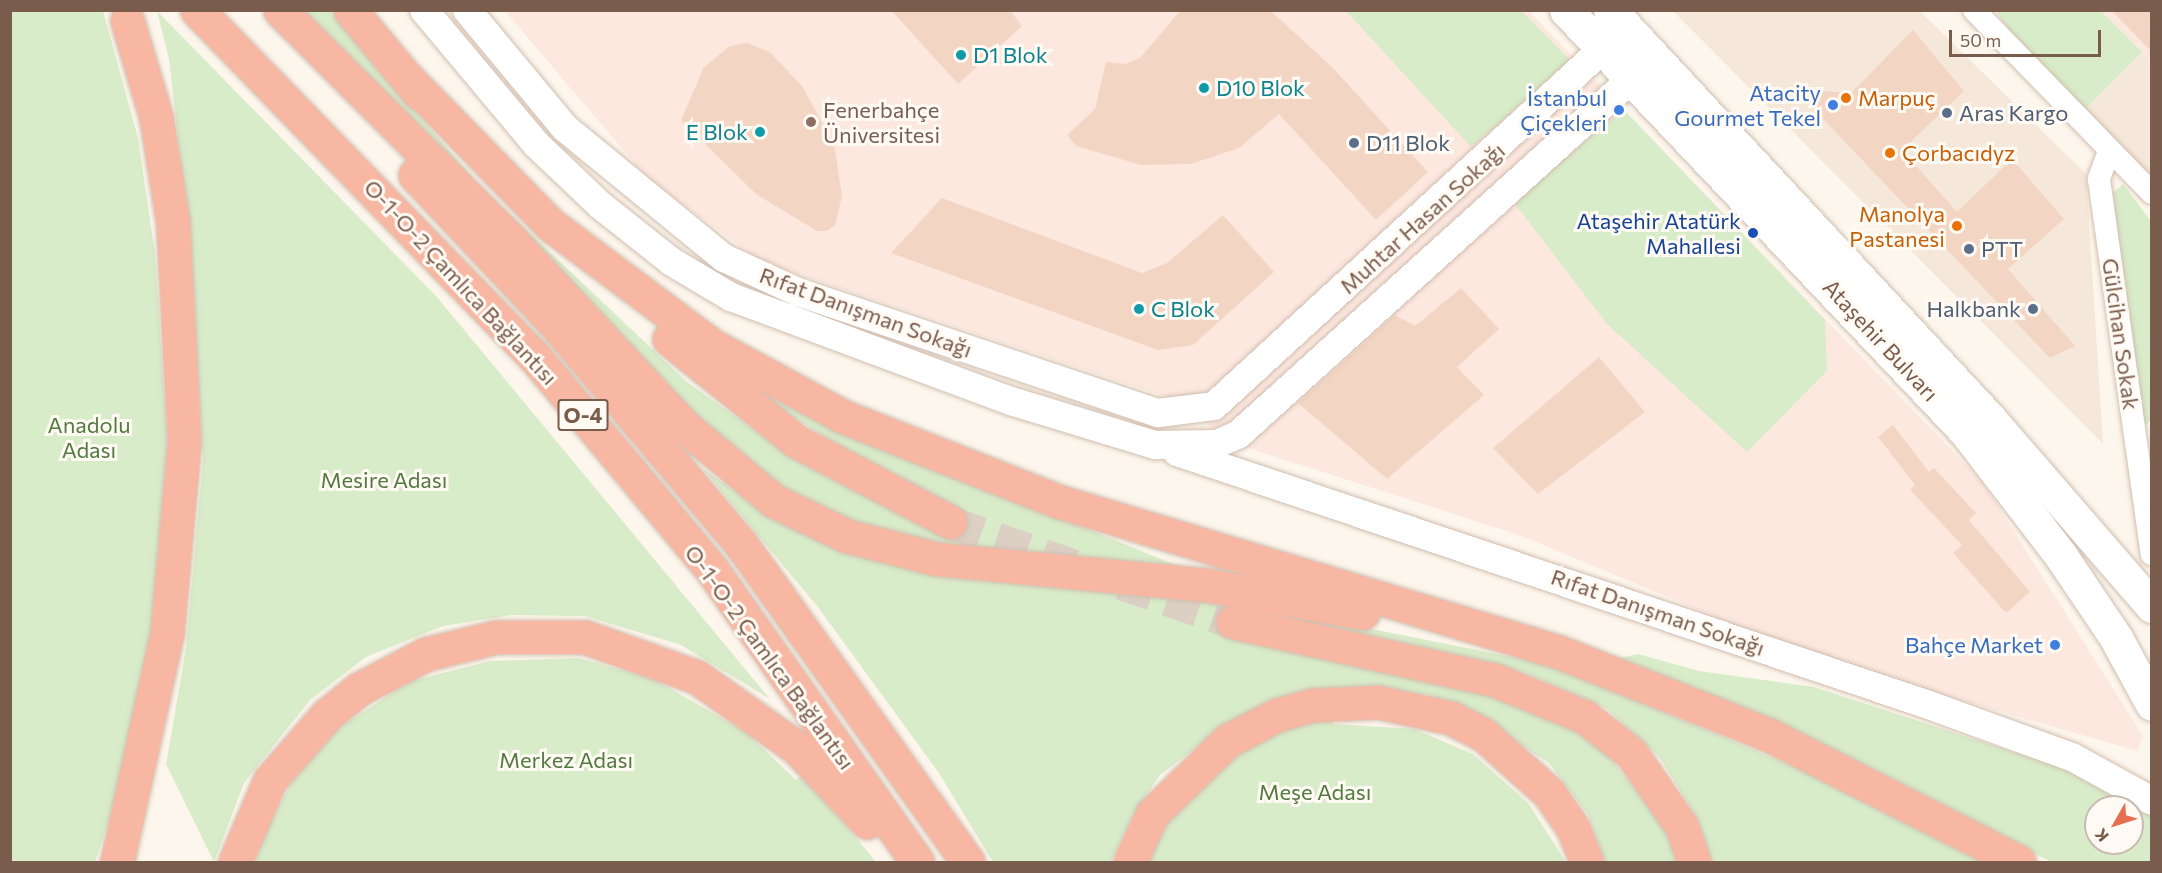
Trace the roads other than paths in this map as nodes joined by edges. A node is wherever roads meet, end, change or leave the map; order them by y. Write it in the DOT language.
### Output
graph roads {
  1 [pos="197,10"];
  2 [pos="258,10"];
  3 [pos="280,10"];
  4 [pos="350,10"];
  5 [pos="424,10"];
  6 [pos="467,10"];
  7 [pos="1566,10"];
  8 [pos="1979,12"];
  9 [pos="127,20"];
  10 [pos="1613,29"];
  11 [pos="1644,68"];
  12 [pos="406,77"];
  13 [pos="2109,151"];
  14 [pos="2151,193"];
  15 [pos="1214,406"];
  16 [pos="1217,444"];
  17 [pos="1155,445"];
  18 [pos="1237,472"];
  19 [pos="950,522"];
  20 [pos="2151,554"];
  21 [pos="2151,606"];
  22 [pos="1233,622"];
  23 [pos="1498,636"];
  24 [pos="2116,638"];
  25 [pos="2151,689"];
  26 [pos="2151,704"];
  27 [pos="2151,801"];
  28 [pos="117,862"];
  29 [pos="235,862"];
  30 [pos="896,862"];
  31 [pos="917,862"];
  32 [pos="968,862"];
  33 [pos="1130,862"];
  34 [pos="1587,862"];
  35 [pos="1694,862"];
  36 [pos="2019,862"];
  1 -- 31 [label="highway, O-1-O-2 Çamlıca Bağlantısı / O-4"];
  2 -- 32 [label="highway, O-1-O-2 Çamlıca Bağlantısı / O-4"];
  3 -- 23 [label="highway"];
  4 -- 12 [label="highway"];
  5 -- 17 [label="street, Rıfat Danışman Sokağı"];
  6 -- 15 [label="street, Rıfat Danışman Sokağı"];
  7 -- 10 [label="main road, Ataşehir Bulvarı"];
  8 -- 13 [label="street"];
  9 -- 28 [label="highway"];
  10 -- 11 [label="main road, Ataşehir Bulvarı"];
  10 -- 15 [label="street, Muhtar Hasan Sokağı"];
  11 -- 16 [label="street, Muhtar Hasan Sokağı"];
  11 -- 21 [label="main road, Ataşehir Bulvarı"];
  11 -- 24 [label="main road, Ataşehir Bulvarı"];
  12 -- 19 [label="highway"];
  12 -- 23 [label="highway"];
  13 -- 14 [label="street"];
  13 -- 20 [label="street, Gülcihan Sokak"];
  15 -- 16 [label="street"];
  16 -- 17 [label="street, Rıfat Danışman Sokağı"];
  16 -- 18 [label="street"];
  17 -- 18 [label="street, Rıfat Danışman Sokağı"];
  18 -- 27 [label="street, Rıfat Danışman Sokağı"];
  22 -- 35 [label="highway"];
  23 -- 36 [label="highway"];
  24 -- 25 [label="main road"];
  24 -- 26 [label="main road, Ataşehir Bulvarı"];
  29 -- 30 [label="highway"];
  33 -- 34 [label="highway"];
}
